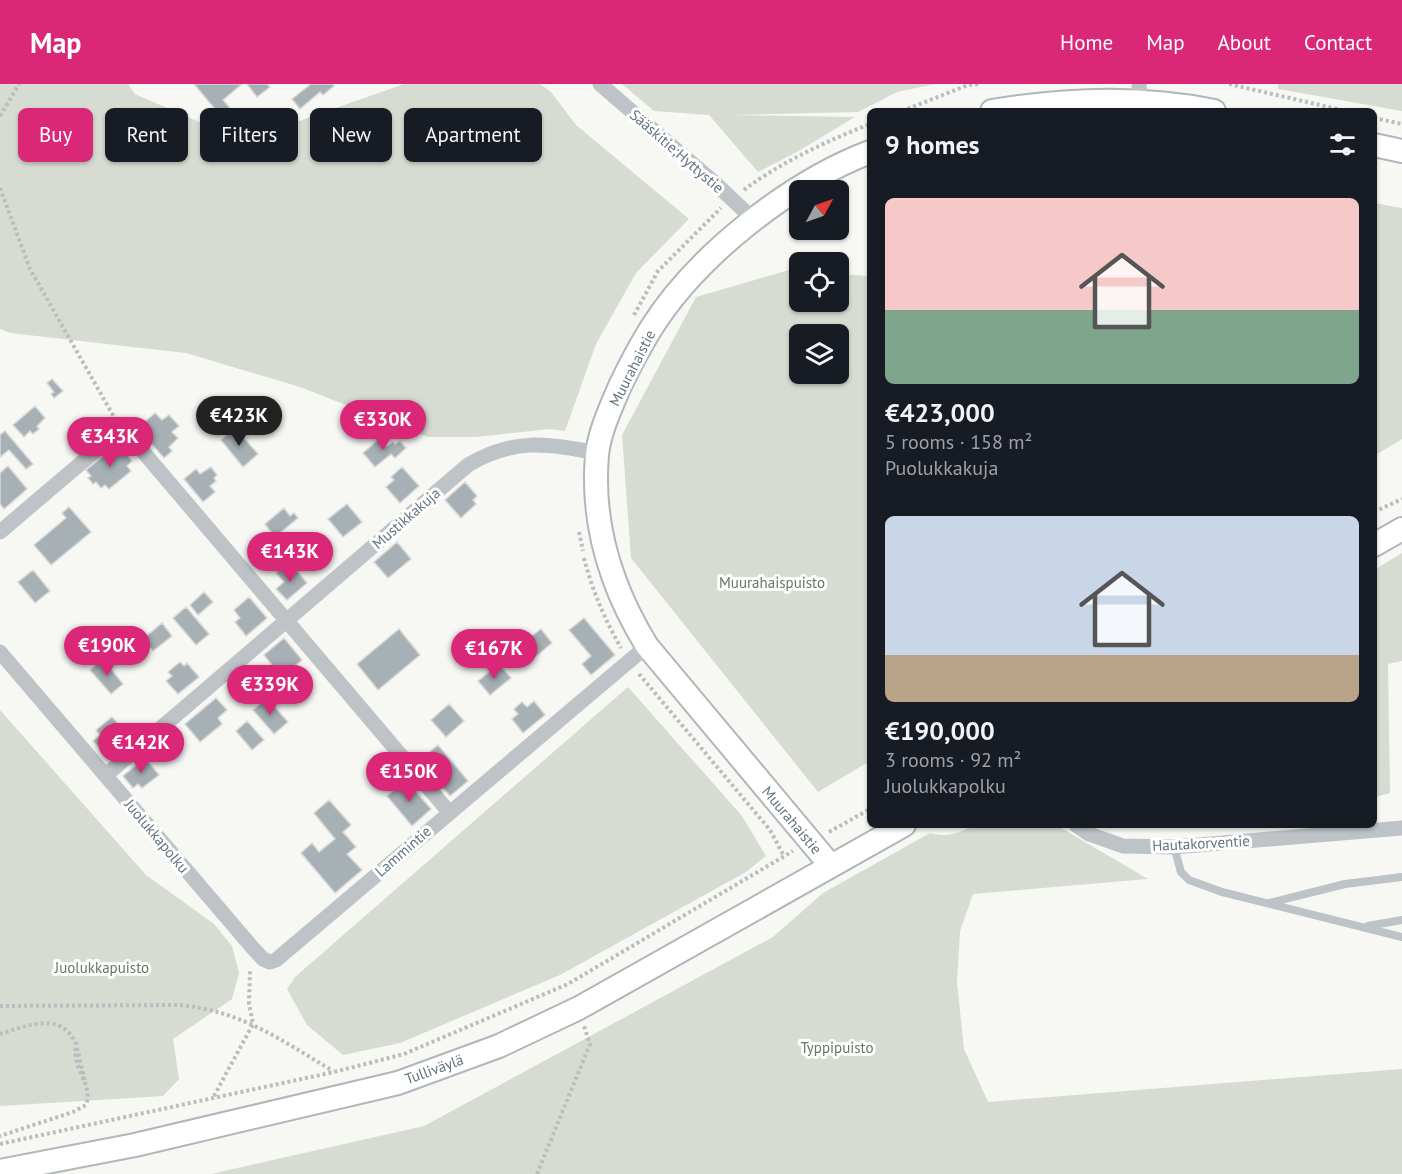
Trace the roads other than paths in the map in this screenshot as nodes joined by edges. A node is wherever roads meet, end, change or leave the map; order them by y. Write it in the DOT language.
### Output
graph roads {
  1 [pos="600,84"];
  2 [pos="1140,92"];
  3 [pos="1009,108"];
  4 [pos="1202,108"];
  5 [pos="1377,146"];
  6 [pos="1402,151"];
  7 [pos="867,153"];
  8 [pos="753,219"];
  9 [pos="597,453"];
  10 [pos="1402,529"];
  11 [pos="0,532"];
  12 [pos="1377,543"];
  13 [pos="286,620"];
  14 [pos="647,646"];
  15 [pos="0,652"];
  16 [pos="105,775"];
  17 [pos="450,812"];
  18 [pos="899,828"];
  19 [pos="1080,828"];
  20 [pos="1402,828"];
  21 [pos="1174,847"];
  22 [pos="831,866"];
  23 [pos="1402,877"];
  24 [pos="1267,903"];
  25 [pos="1402,920"];
  26 [pos="1364,927"];
  27 [pos="1402,937"];
  28 [pos="270,962"];
  29 [pos="0,1171"];
  1 -- 8 [label="street, Sääskitie;Hyttystie"];
  2 -- 3 [label="street"];
  2 -- 4 [label="street"];
  5 -- 6 [label="street"];
  7 -- 8 [label="street, Muurahaistie"];
  8 -- 9 [label="street, Muurahaistie"];
  9 -- 13 [label="street, Mustikkakuja"];
  9 -- 14 [label="street, Muurahaistie"];
  10 -- 12 [label="street"];
  11 -- 13 [label="street"];
  13 -- 16 [label="street, Mustikkakuja"];
  13 -- 17 [label="street"];
  14 -- 17 [label="street, Lammintie"];
  14 -- 22 [label="street, Muurahaistie"];
  15 -- 16 [label="street, Juolukkapolku"];
  16 -- 28 [label="street, Juolukkapolku"];
  17 -- 28 [label="street, Lammintie"];
  18 -- 22 [label="street, Tulliväylä"];
  19 -- 21 [label="street, Hautakorventie"];
  20 -- 21 [label="street, Hautakorventie"];
  21 -- 24 [label="lane"];
  22 -- 29 [label="street, Tulliväylä"];
  23 -- 24 [label="lane"];
  24 -- 26 [label="lane"];
  25 -- 26 [label="lane"];
  26 -- 27 [label="lane"];
}
